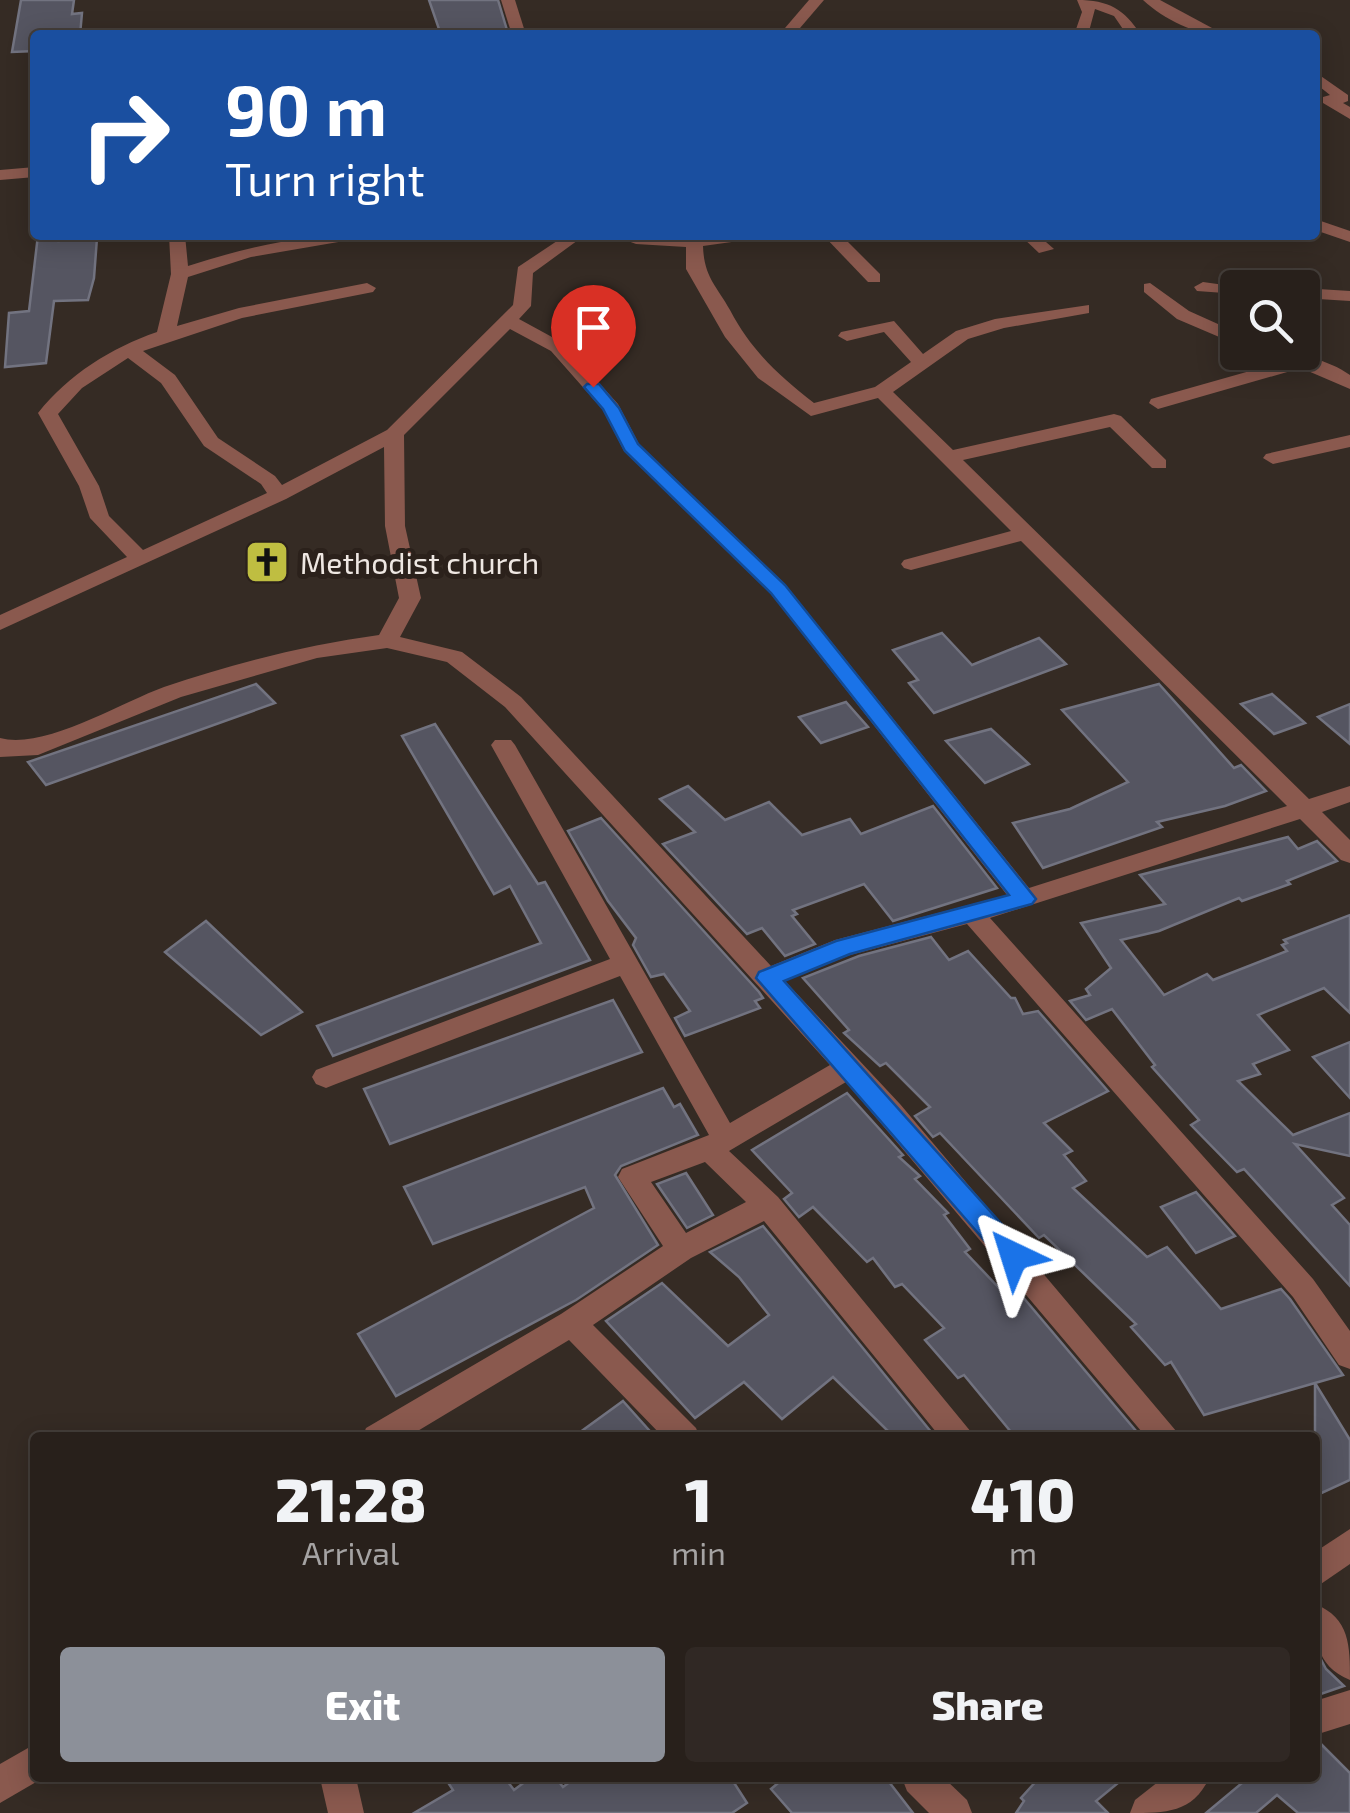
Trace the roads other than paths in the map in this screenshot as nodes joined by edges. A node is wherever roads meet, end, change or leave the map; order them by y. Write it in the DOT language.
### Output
graph roads {
  1 [pos="508,0"];
  2 [pos="817,0"];
  3 [pos="1084,0"];
  4 [pos="1150,0"];
  5 [pos="517,30"];
  6 [pos="790,30"];
  7 [pos="1083,30"];
  8 [pos="1130,30"];
  9 [pos="1205,30"];
  10 [pos="1320,80"];
  11 [pos="1350,114"];
  12 [pos="30,172"];
  13 [pos="0,175"];
  14 [pos="1320,226"];
  15 [pos="1350,237"];
  16 [pos="177,240"];
  17 [pos="320,240"];
  18 [pos="570,240"];
  19 [pos="639,240"];
  20 [pos="717,240"];
  21 [pos="835,240"];
  22 [pos="1034,240"];
  23 [pos="694,244"];
  24 [pos="1045,249"];
  25 [pos="180,274"];
  26 [pos="874,278"];
  27 [pos="1203,287"];
  28 [pos="367,288"];
  29 [pos="1150,288"];
  30 [pos="1220,288"];
  31 [pos="1320,294"];
  32 [pos="1350,296"];
  33 [pos="1083,309"];
  34 [pos="508,320"];
  35 [pos="1220,332"];
  36 [pos="847,336"];
  37 [pos="165,338"];
  38 [pos="129,350"];
  39 [pos="922,363"];
  40 [pos="1320,368"];
  41 [pos="1274,370"];
  42 [pos="1350,383"];
  43 [pos="882,391"];
  44 [pos="1158,403"];
  45 [pos="394,434"];
  46 [pos="1350,441"];
  47 [pos="948,457"];
  48 [pos="1273,458"];
  49 [pos="1159,464"];
  50 [pos="279,496"];
  51 [pos="1026,533"];
  52 [pos="140,559"];
  53 [pos="911,564"];
  54 [pos="0,623"];
  55 [pos="387,641"];
  56 [pos="503,745"];
  57 [pos="0,746"];
  58 [pos="1350,794"];
  59 [pos="1305,810"];
  60 [pos="1350,854"];
  61 [pos="1024,899"];
  62 [pos="972,914"];
  63 [pos="626,962"];
  64 [pos="768,978"];
  65 [pos="849,1067"];
  66 [pos="326,1077"];
  67 [pos="717,1144"];
  68 [pos="768,1204"];
  69 [pos="681,1249"];
  70 [pos="572,1323"];
  71 [pos="1350,1356"];
  72 [pos="387,1432"];
  73 [pos="680,1432"];
  74 [pos="956,1432"];
  75 [pos="1161,1432"];
  76 [pos="1350,1544"];
  77 [pos="1320,1568"];
  78 [pos="1320,1626"];
  79 [pos="1350,1663"];
  80 [pos="1350,1708"];
  81 [pos="1320,1717"];
  82 [pos="30,1765"];
  83 [pos="339,1782"];
  84 [pos="924,1782"];
  85 [pos="1185,1782"];
  86 [pos="0,1785"];
  87 [pos="346,1813"];
  88 [pos="954,1813"];
  89 [pos="1148,1813"];
  1 -- 5 [label="street"];
  2 -- 6 [label="street"];
  3 -- 7 [label="street"];
  3 -- 8 [label="street"];
  4 -- 9 [label="street"];
  10 -- 11 [label="street"];
  12 -- 13 [label="street"];
  14 -- 15 [label="street"];
  16 -- 25 [label="street"];
  17 -- 25 [label="street"];
  18 -- 34 [label="street"];
  19 -- 23 [label="street"];
  20 -- 23 [label="street"];
  21 -- 26 [label="street"];
  22 -- 24 [label="street"];
  23 -- 43 [label="street"];
  25 -- 37 [label="street"];
  27 -- 30 [label="street"];
  28 -- 37 [label="street"];
  29 -- 35 [label="street"];
  31 -- 32 [label="street"];
  33 -- 39 [label="street"];
  34 -- 45 [label="street"];
  34 -- 61 [label="street"];
  36 -- 39 [label="street"];
  37 -- 38 [label="street"];
  38 -- 50 [label="street"];
  38 -- 52 [label="street"];
  39 -- 43 [label="street"];
  40 -- 42 [label="street"];
  41 -- 44 [label="street"];
  43 -- 47 [label="street"];
  45 -- 50 [label="street"];
  45 -- 55 [label="street"];
  46 -- 48 [label="street"];
  47 -- 49 [label="street"];
  47 -- 51 [label="street"];
  50 -- 52 [label="street"];
  51 -- 53 [label="street"];
  51 -- 59 [label="street"];
  52 -- 54 [label="street"];
  55 -- 57 [label="street"];
  55 -- 64 [label="street"];
  56 -- 63 [label="street"];
  58 -- 59 [label="street"];
  59 -- 60 [label="street"];
  59 -- 61 [label="street"];
  61 -- 62 [label="street"];
  62 -- 64 [label="street"];
  62 -- 71 [label="street"];
  63 -- 66 [label="street"];
  63 -- 67 [label="street"];
  64 -- 65 [label="street"];
  65 -- 67 [label="street"];
  65 -- 75 [label="street"];
  67 -- 68 [label="street"];
  67 -- 69 [label="street"];
  68 -- 69 [label="street"];
  68 -- 74 [label="street"];
  69 -- 70 [label="street"];
  70 -- 72 [label="street"];
  70 -- 73 [label="street"];
  76 -- 77 [label="street"];
  78 -- 79 [label="street"];
  80 -- 81 [label="street"];
  82 -- 86 [label="street"];
  83 -- 87 [label="street"];
  84 -- 88 [label="street"];
  85 -- 89 [label="street"];
}
